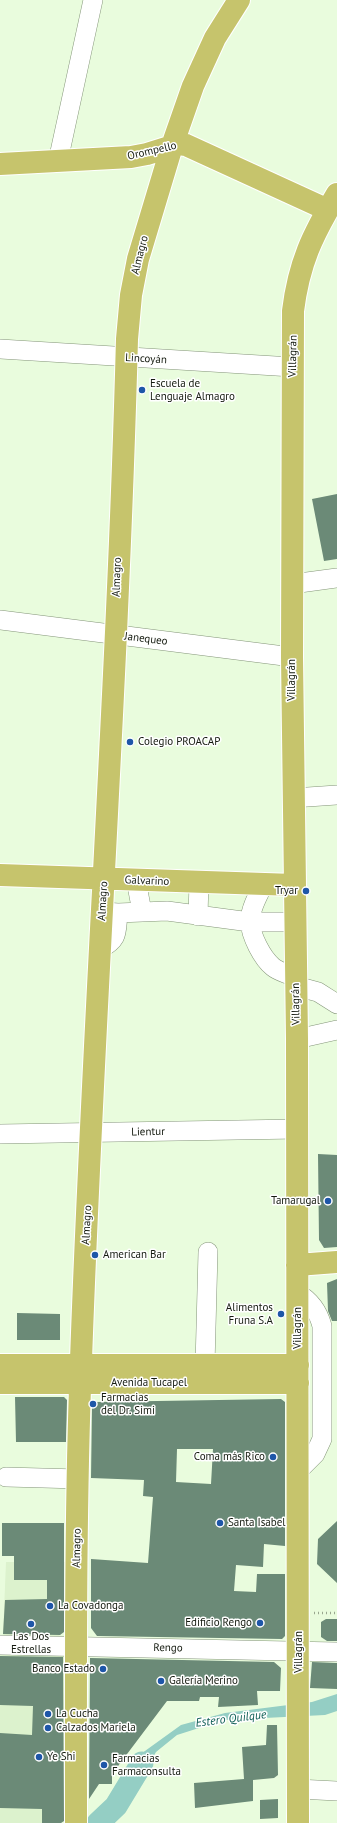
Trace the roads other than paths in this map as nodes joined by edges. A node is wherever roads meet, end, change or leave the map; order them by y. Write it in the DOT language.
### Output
graph roads {
  1 [pos="92,0"];
  2 [pos="239,0"];
  3 [pos="172,146"];
  4 [pos="58,161"];
  5 [pos="0,164"];
  6 [pos="334,206"];
  7 [pos="0,349"];
  8 [pos="126,358"];
  9 [pos="292,367"];
  10 [pos="337,578"];
  11 [pos="292,584"];
  12 [pos="0,620"];
  13 [pos="115,635"];
  14 [pos="292,657"];
  15 [pos="337,794"];
  16 [pos="293,798"];
  17 [pos="0,875"];
  18 [pos="104,879"];
  19 [pos="136,880"];
  20 [pos="199,882"];
  21 [pos="264,884"];
  22 [pos="294,885"];
  23 [pos="142,912"];
  24 [pos="110,913"];
  25 [pos="198,916"];
  26 [pos="250,922"];
  27 [pos="294,922"];
  28 [pos="296,982"];
  29 [pos="318,992"];
  30 [pos="337,1004"];
  31 [pos="296,1015"];
  32 [pos="337,1030"];
  33 [pos="297,1039"];
  34 [pos="297,1129"];
  35 [pos="91,1133"];
  36 [pos="0,1134"];
  37 [pos="208,1252"];
  38 [pos="337,1262"];
  39 [pos="298,1265"];
  40 [pos="298,1293"];
  41 [pos="0,1365"];
  42 [pos="205,1365"];
  43 [pos="80,1374"];
  44 [pos="298,1374"];
  45 [pos="0,1382"];
  46 [pos="298,1471"];
  47 [pos="6,1477"];
  48 [pos="79,1479"];
  49 [pos="0,1645"];
  50 [pos="76,1646"];
  51 [pos="299,1651"];
  52 [pos="337,1652"];
  53 [pos="298,1789"];
  54 [pos="337,1791"];
  55 [pos="76,1823"];
  56 [pos="298,1823"];
  1 -- 4 [label="street"];
  2 -- 3 [label="main road, Almagro"];
  3 -- 4 [label="main road, Orompello"];
  3 -- 6 [label="main road, Orompello"];
  3 -- 8 [label="main road, Almagro"];
  4 -- 5 [label="main road, Orompello"];
  6 -- 9 [label="main road, Villagrán"];
  7 -- 8 [label="street, Lincoyán"];
  8 -- 9 [label="street, Lincoyán"];
  8 -- 13 [label="main road, Almagro"];
  9 -- 11 [label="main road, Villagrán"];
  10 -- 11 [label="street"];
  11 -- 14 [label="main road, Villagrán"];
  12 -- 13 [label="street, Janequeo"];
  13 -- 14 [label="street, Janequeo"];
  13 -- 18 [label="main road, Almagro"];
  14 -- 16 [label="main road, Villagrán"];
  15 -- 16 [label="street"];
  16 -- 22 [label="main road, Villagrán"];
  17 -- 18 [label="main road, Galvarino"];
  18 -- 19 [label="main road, Galvarino"];
  18 -- 24 [label="main road, Almagro"];
  19 -- 20 [label="main road, Galvarino"];
  19 -- 23 [label="street"];
  20 -- 21 [label="main road, Galvarino"];
  20 -- 25 [label="street"];
  21 -- 22 [label="main road, Galvarino"];
  21 -- 26 [label="street"];
  22 -- 27 [label="main road, Villagrán"];
  23 -- 24 [label="street"];
  23 -- 25 [label="street"];
  24 -- 35 [label="main road, Almagro"];
  25 -- 26 [label="street"];
  26 -- 27 [label="street"];
  26 -- 28 [label="street"];
  27 -- 28 [label="main road, Villagrán"];
  28 -- 29 [label="street"];
  28 -- 31 [label="main road, Villagrán"];
  29 -- 30 [label="street"];
  29 -- 31 [label="street"];
  31 -- 33 [label="main road, Villagrán"];
  32 -- 33 [label="street"];
  33 -- 34 [label="main road, Villagrán"];
  34 -- 35 [label="street, Lientur"];
  34 -- 39 [label="main road, Villagrán"];
  35 -- 36 [label="street, Lientur"];
  35 -- 43 [label="main road, Almagro"];
  37 -- 42 [label="street"];
  38 -- 39 [label="main road"];
  39 -- 40 [label="main road, Villagrán"];
  40 -- 44 [label="main road, Villagrán"];
  40 -- 46 [label="street"];
  41 -- 43 [label="main road, Avenida Tucapel"];
  42 -- 43 [label="main road, Avenida Tucapel"];
  42 -- 44 [label="main road, Avenida Tucapel"];
  43 -- 44 [label="main road, Avenida Tucapel"];
  43 -- 45 [label="main road, Avenida Tucapel"];
  43 -- 48 [label="main road, Almagro"];
  44 -- 46 [label="main road, Villagrán"];
  46 -- 51 [label="main road, Villagrán"];
  47 -- 48 [label="street"];
  48 -- 50 [label="main road, Almagro"];
  49 -- 50 [label="street, Rengo"];
  50 -- 51 [label="street, Rengo"];
  50 -- 55 [label="main road, Almagro"];
  51 -- 52 [label="street, Rengo"];
  51 -- 53 [label="main road, Villagrán"];
  53 -- 54 [label="street"];
  53 -- 56 [label="main road, Villagrán"];
}
